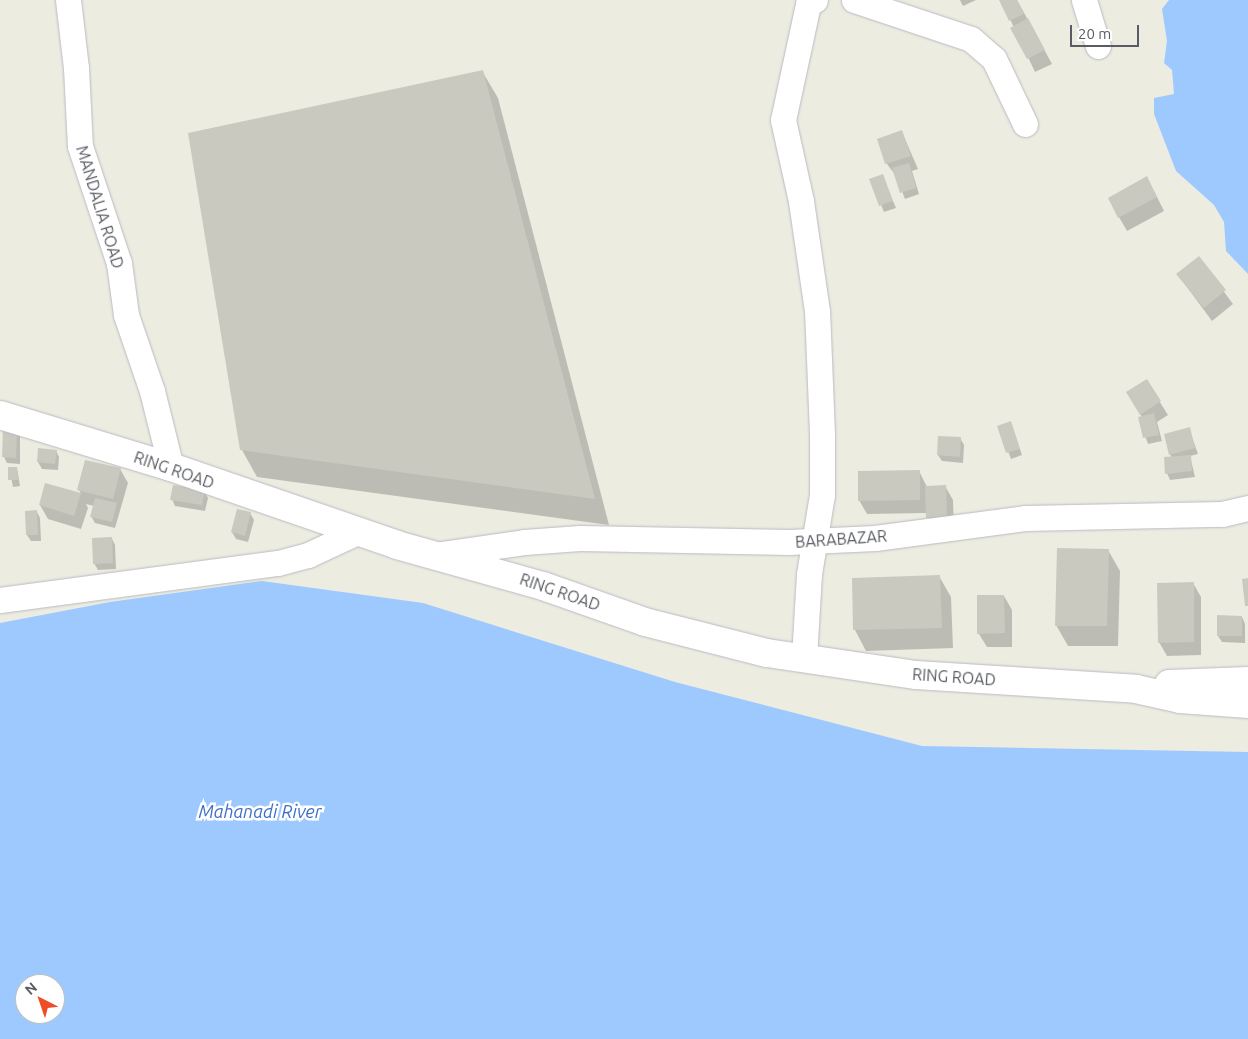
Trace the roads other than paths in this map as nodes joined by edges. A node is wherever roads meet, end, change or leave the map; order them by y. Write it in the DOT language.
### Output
graph roads {
  1 [pos="68,0"];
  2 [pos="854,0"];
  3 [pos="1084,0"];
  4 [pos="810,1"];
  5 [pos="1098,46"];
  6 [pos="1025,124"];
  7 [pos="0,415"];
  8 [pos="171,467"];
  9 [pos="1248,508"];
  10 [pos="357,532"];
  11 [pos="815,541"];
  12 [pos="434,555"];
  13 [pos="0,600"];
  14 [pos="804,658"];
  15 [pos="1248,681"];
  16 [pos="1136,689"];
  17 [pos="1248,704"];
  1 -- 8 [label="street, MANDALIA ROAD"];
  2 -- 6 [label="street"];
  3 -- 5 [label="street"];
  4 -- 11 [label="street"];
  7 -- 8 [label="street, RING ROAD"];
  8 -- 10 [label="street, RING ROAD"];
  9 -- 11 [label="street, BARABAZAR"];
  10 -- 12 [label="street, RING ROAD"];
  10 -- 13 [label="street"];
  11 -- 12 [label="street, BARABAZAR"];
  11 -- 14 [label="street"];
  12 -- 14 [label="street, RING ROAD"];
  14 -- 16 [label="street, RING ROAD"];
  15 -- 16 [label="street, RING ROAD"];
  16 -- 17 [label="street, RING ROAD"];
}
